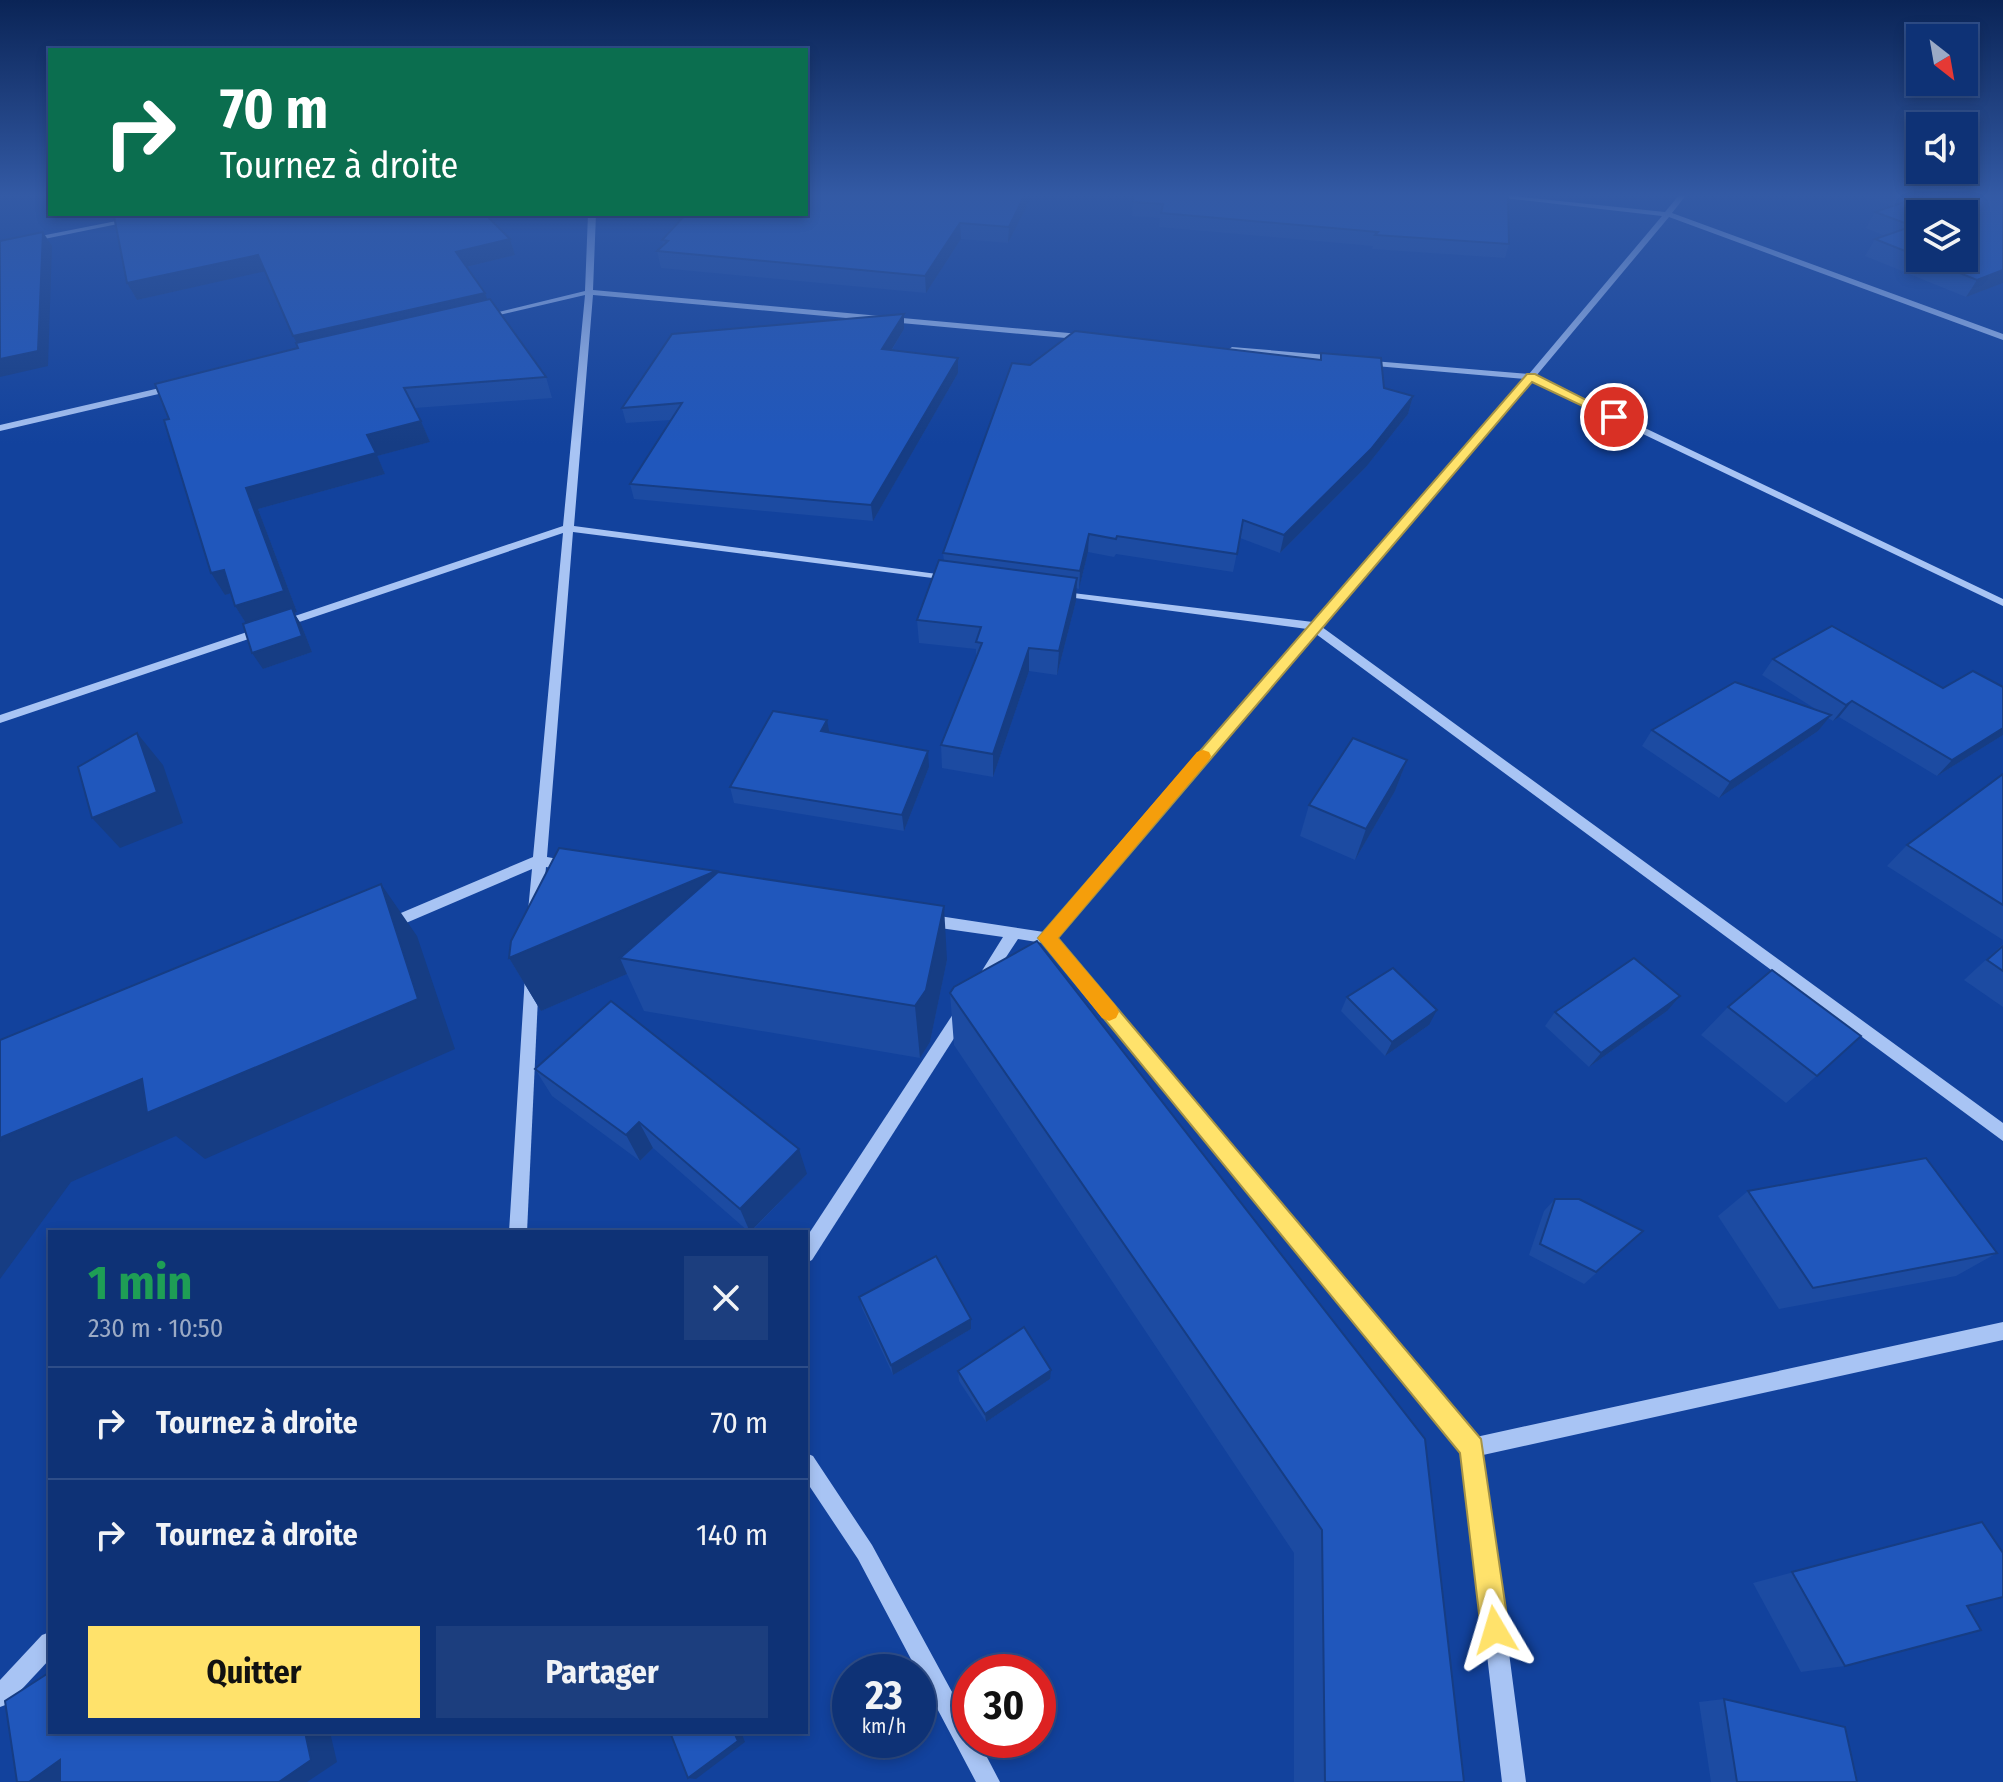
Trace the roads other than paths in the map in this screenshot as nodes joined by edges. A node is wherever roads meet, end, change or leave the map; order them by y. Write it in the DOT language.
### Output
graph roads {
  1 [pos="590,277"];
  2 [pos="1614,277"];
  3 [pos="1840,277"];
  4 [pos="589,292"];
  5 [pos="465,321"];
  6 [pos="2003,337"];
  7 [pos="1107,339"];
  8 [pos="1217,349"];
  9 [pos="1531,377"];
  10 [pos="186,385"];
  11 [pos="0,428"];
  12 [pos="567,528"];
  13 [pos="971,581"];
  14 [pos="1049,592"];
  15 [pos="2003,603"];
  16 [pos="1313,626"];
  17 [pos="0,719"];
  18 [pos="538,861"];
  19 [pos="584,868"];
  20 [pos="907,917"];
  21 [pos="378,929"];
  22 [pos="534,929"];
  23 [pos="1014,933"];
  24 [pos="1047,938"];
  25 [pos="532,961"];
  26 [pos="2003,1133"];
  27 [pos="518,1230"];
  28 [pos="808,1251"];
  29 [pos="2003,1331"];
  30 [pos="1472,1448"];
  31 [pos="808,1466"];
  32 [pos="48,1645"];
  33 [pos="0,1696"];
  34 [pos="988,1782"];
  35 [pos="1514,1782"];
  1 -- 4 [label="street"];
  2 -- 9 [label="street"];
  3 -- 6 [label="street"];
  4 -- 5 [label="street"];
  4 -- 7 [label="street"];
  4 -- 12 [label="street"];
  8 -- 9 [label="street"];
  9 -- 15 [label="street"];
  9 -- 16 [label="street"];
  10 -- 11 [label="street"];
  12 -- 13 [label="street"];
  12 -- 17 [label="street"];
  12 -- 18 [label="street"];
  14 -- 16 [label="street"];
  16 -- 24 [label="street"];
  16 -- 26 [label="street"];
  18 -- 19 [label="street"];
  18 -- 21 [label="street"];
  18 -- 22 [label="street"];
  20 -- 23 [label="street"];
  23 -- 24 [label="street"];
  23 -- 28 [label="street"];
  24 -- 30 [label="street"];
  25 -- 27 [label="street"];
  29 -- 30 [label="street"];
  30 -- 35 [label="street"];
  31 -- 34 [label="street"];
  32 -- 33 [label="street"];
}
